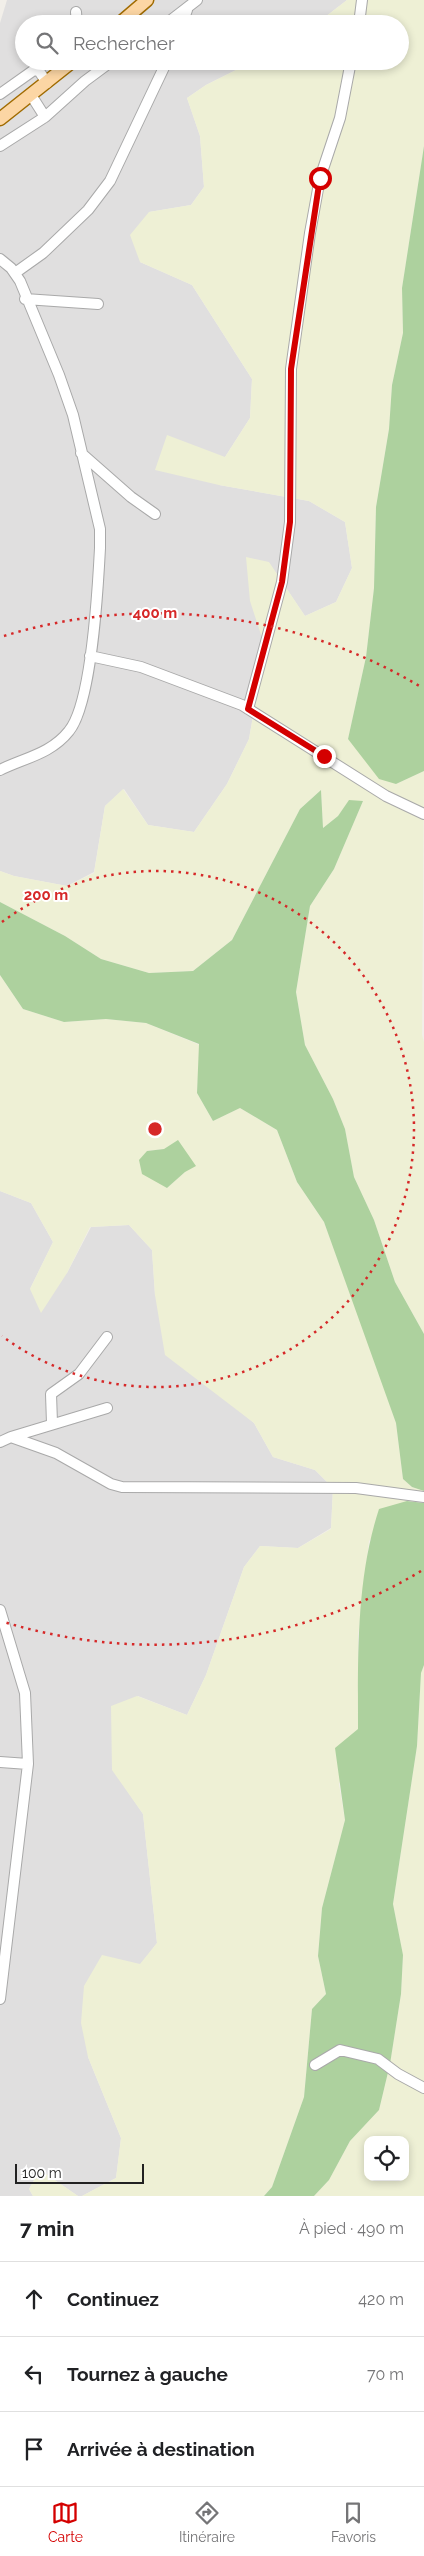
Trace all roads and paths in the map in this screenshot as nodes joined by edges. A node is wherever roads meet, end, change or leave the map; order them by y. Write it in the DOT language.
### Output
graph roads {
  1 [pos="146,0"];
  2 [pos="197,0"];
  3 [pos="362,0"];
  4 [pos="187,10"];
  5 [pos="76,12"];
  6 [pos="76,15"];
  7 [pos="129,15"];
  8 [pos="180,15"];
  9 [pos="185,15"];
  10 [pos="360,15"];
  11 [pos="62,70"];
  12 [pos="100,70"];
  13 [pos="163,70"];
  14 [pos="349,70"];
  15 [pos="47,83"];
  16 [pos="0,94"];
  17 [pos="31,95"];
  18 [pos="45,116"];
  19 [pos="0,118"];
  20 [pos="0,146"];
  21 [pos="0,259"];
  22 [pos="15,273"];
  23 [pos="25,299"];
  24 [pos="98,304"];
  25 [pos="81,454"];
  26 [pos="155,514"];
  27 [pos="90,656"];
  28 [pos="248,709"];
  29 [pos="0,770"];
  30 [pos="424,814"];
  31 [pos="107,1337"];
  32 [pos="107,1408"];
  33 [pos="52,1423"];
  34 [pos="11,1438"];
  35 [pos="0,1442"];
  36 [pos="424,1497"];
  37 [pos="0,1610"];
  38 [pos="0,1762"];
  39 [pos="28,1764"];
  40 [pos="0,1999"];
  41 [pos="315,2065"];
  42 [pos="424,2088"];
  1 -- 7 [label="main road"];
  2 -- 4 [label="street"];
  3 -- 10 [label="street"];
  4 -- 8 [label="street"];
  4 -- 9 [label="street"];
  5 -- 6 [label="street"];
  11 -- 15 [label="main road"];
  12 -- 18 [label="street"];
  13 -- 22 [label="street"];
  14 -- 28 [label="street"];
  15 -- 16 [label="street"];
  15 -- 17 [label="main road"];
  17 -- 18 [label="street"];
  17 -- 19 [label="main road"];
  18 -- 20 [label="street"];
  21 -- 22 [label="street"];
  22 -- 23 [label="street"];
  23 -- 24 [label="street"];
  23 -- 25 [label="street"];
  25 -- 26 [label="street"];
  25 -- 27 [label="street"];
  27 -- 28 [label="street"];
  27 -- 29 [label="street"];
  28 -- 30 [label="street"];
  31 -- 33 [label="street"];
  32 -- 33 [label="street"];
  33 -- 34 [label="street"];
  34 -- 35 [label="street"];
  34 -- 36 [label="street"];
  37 -- 39 [label="street"];
  38 -- 39 [label="street"];
  39 -- 40 [label="street"];
  41 -- 42 [label="street"];
}
